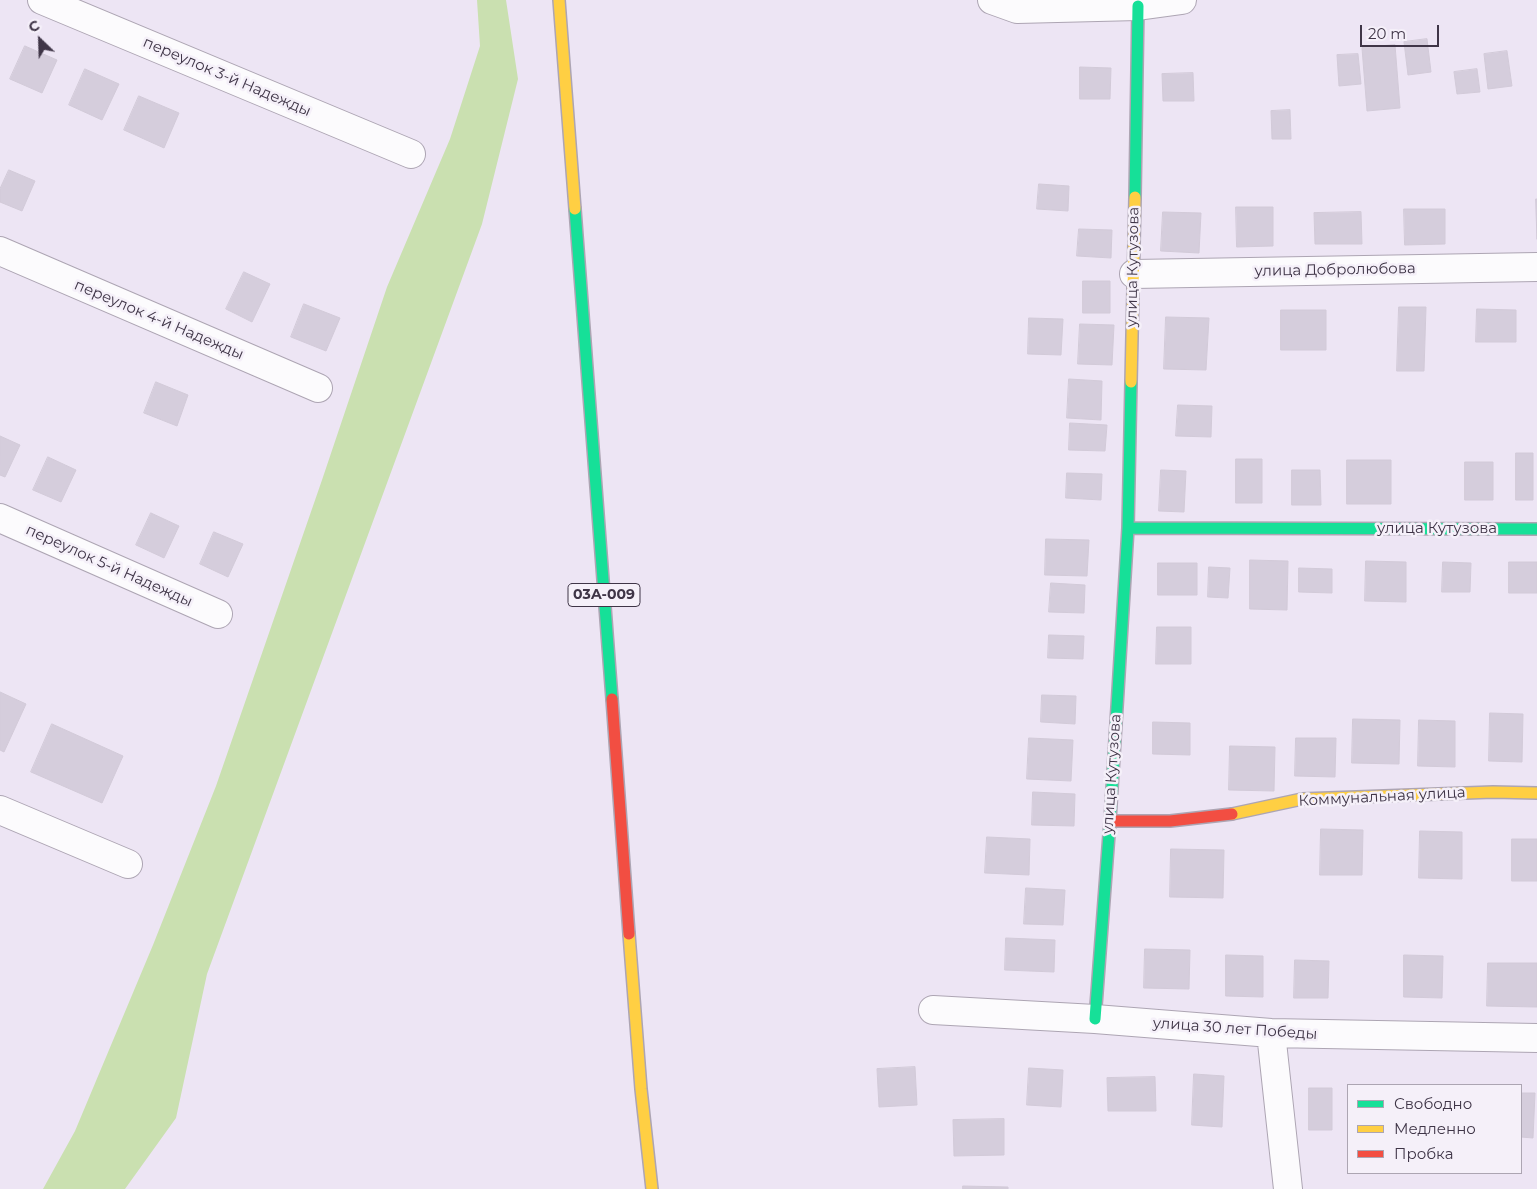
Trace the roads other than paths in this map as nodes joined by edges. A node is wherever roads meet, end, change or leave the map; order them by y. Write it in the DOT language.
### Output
graph roads {
  1 [pos="42,0"];
  2 [pos="559,0"];
  3 [pos="992,0"];
  4 [pos="1182,0"];
  5 [pos="1138,6"];
  6 [pos="411,154"];
  7 [pos="0,251"];
  8 [pos="1537,267"];
  9 [pos="1134,274"];
  10 [pos="318,388"];
  11 [pos="0,518"];
  12 [pos="1128,528"];
  13 [pos="1537,529"];
  14 [pos="218,614"];
  15 [pos="1537,793"];
  16 [pos="0,810"];
  17 [pos="1110,821"];
  18 [pos="128,864"];
  19 [pos="933,1010"];
  20 [pos="1095,1019"];
  21 [pos="1271,1033"];
  22 [pos="1537,1038"];
  23 [pos="652,1189"];
  24 [pos="1288,1189"];
  1 -- 6 [label="street, переулок 3-й Надежды"];
  2 -- 23 [label="street, 03А-009"];
  3 -- 5 [label="street"];
  4 -- 5 [label="street"];
  5 -- 9 [label="street, улица Кутузова"];
  7 -- 10 [label="street, переулок 4-й Надежды"];
  8 -- 9 [label="street, улица Добролюбова"];
  9 -- 12 [label="street, улица Кутузова"];
  11 -- 14 [label="street, переулок 5-й Надежды"];
  12 -- 13 [label="street, улица Кутузова"];
  12 -- 17 [label="street, улица Кутузова"];
  15 -- 17 [label="street, Коммунальная улица"];
  16 -- 18 [label="street"];
  17 -- 20 [label="street, улица Кутузова"];
  19 -- 20 [label="street, улица 30 лет Победы"];
  20 -- 21 [label="street, улица 30 лет Победы"];
  21 -- 22 [label="street, улица 30 лет Победы"];
  21 -- 24 [label="street"];
}
